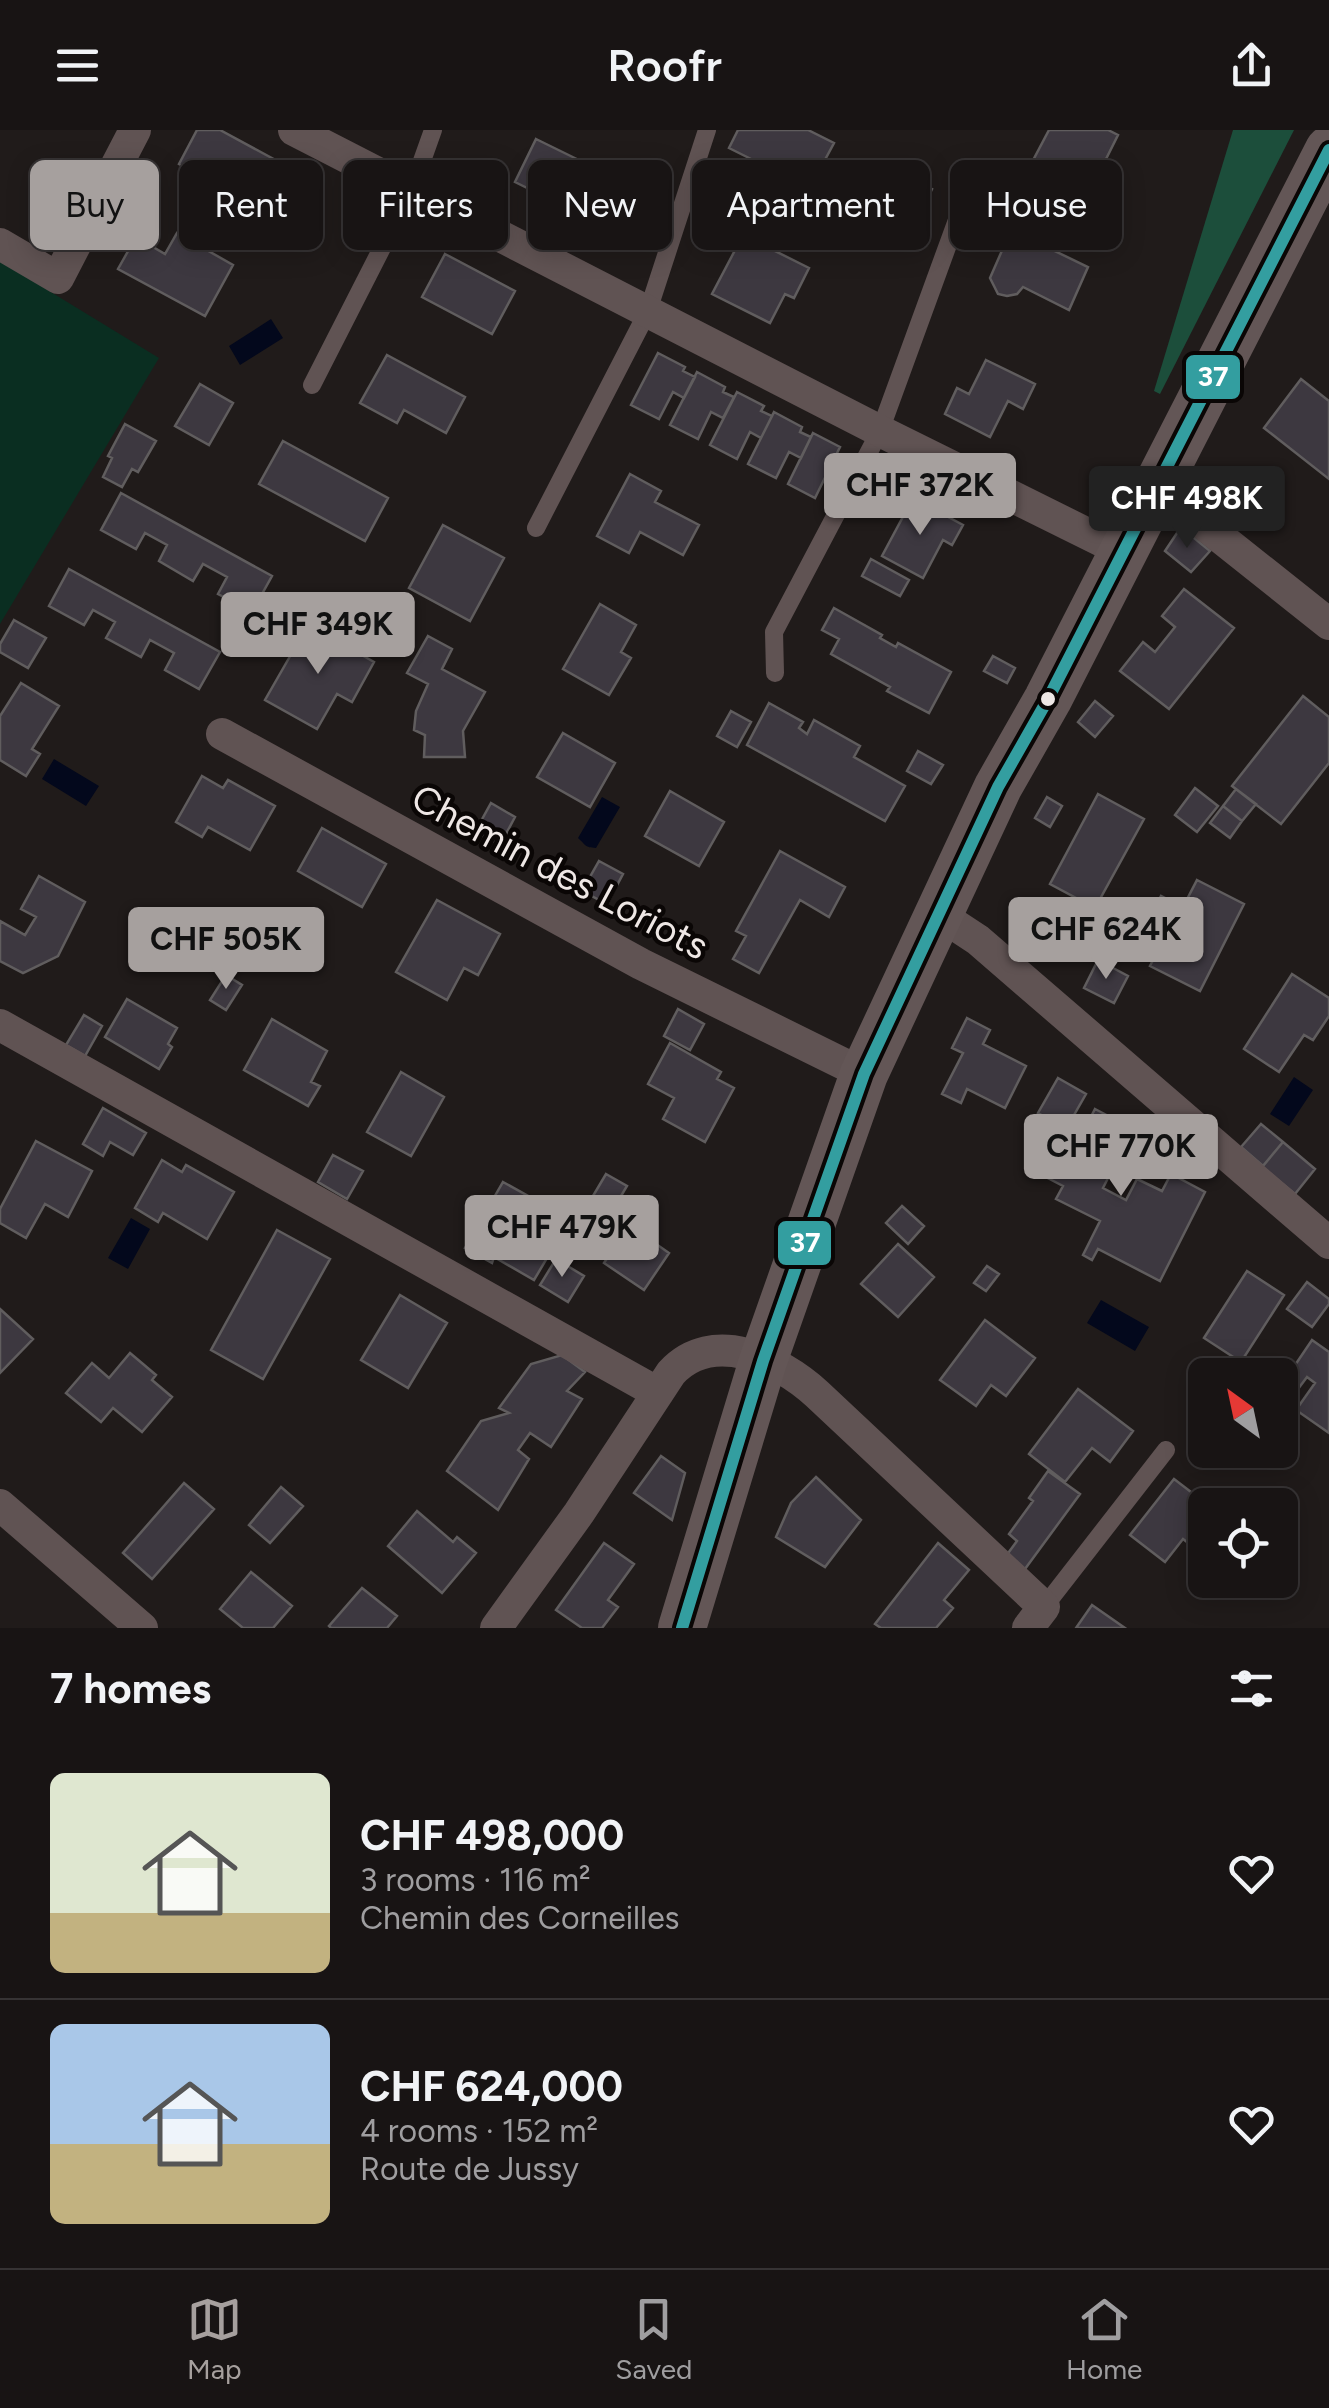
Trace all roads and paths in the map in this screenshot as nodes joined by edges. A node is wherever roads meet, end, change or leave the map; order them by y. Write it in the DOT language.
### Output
graph roads {
  1 [pos="135,130"];
  2 [pos="294,130"];
  3 [pos="433,130"];
  4 [pos="707,130"];
  5 [pos="1329,150"];
  6 [pos="354,160"];
  7 [pos="422,160"];
  8 [pos="508,239"];
  9 [pos="950,239"];
  10 [pos="0,244"];
  11 [pos="381,250"];
  12 [pos="648,311"];
  13 [pos="312,385"];
  14 [pos="880,431"];
  15 [pos="1154,490"];
  16 [pos="536,528"];
  17 [pos="1122,551"];
  18 [pos="1329,624"];
  19 [pos="775,673"];
  20 [pos="222,734"];
  21 [pos="938,913"];
  22 [pos="0,1025"];
  23 [pos="864,1074"];
  24 [pos="1329,1243"];
  25 [pos="763,1360"];
  26 [pos="658,1393"];
  27 [pos="1166,1450"];
  28 [pos="0,1505"];
  29 [pos="1036,1617"];
  30 [pos="142,1628"];
  31 [pos="496,1628"];
  32 [pos="682,1628"];
  1 -- 10 [label="street"];
  2 -- 6 [label="street"];
  3 -- 7 [label="lane"];
  4 -- 12 [label="lane"];
  5 -- 15 [label="main road"];
  8 -- 12 [label="street"];
  9 -- 14 [label="lane"];
  11 -- 13 [label="lane"];
  12 -- 14 [label="street"];
  12 -- 16 [label="lane"];
  14 -- 17 [label="street"];
  14 -- 19 [label="lane"];
  15 -- 17 [label="main road"];
  15 -- 18 [label="street"];
  17 -- 21 [label="main road"];
  20 -- 23 [label="street, Chemin des Loriots"];
  21 -- 23 [label="main road"];
  21 -- 24 [label="street"];
  22 -- 26 [label="street"];
  23 -- 25 [label="main road"];
  25 -- 26 [label="street"];
  25 -- 29 [label="street"];
  25 -- 32 [label="main road"];
  26 -- 31 [label="street"];
  27 -- 29 [label="lane"];
  28 -- 30 [label="street"];
}
